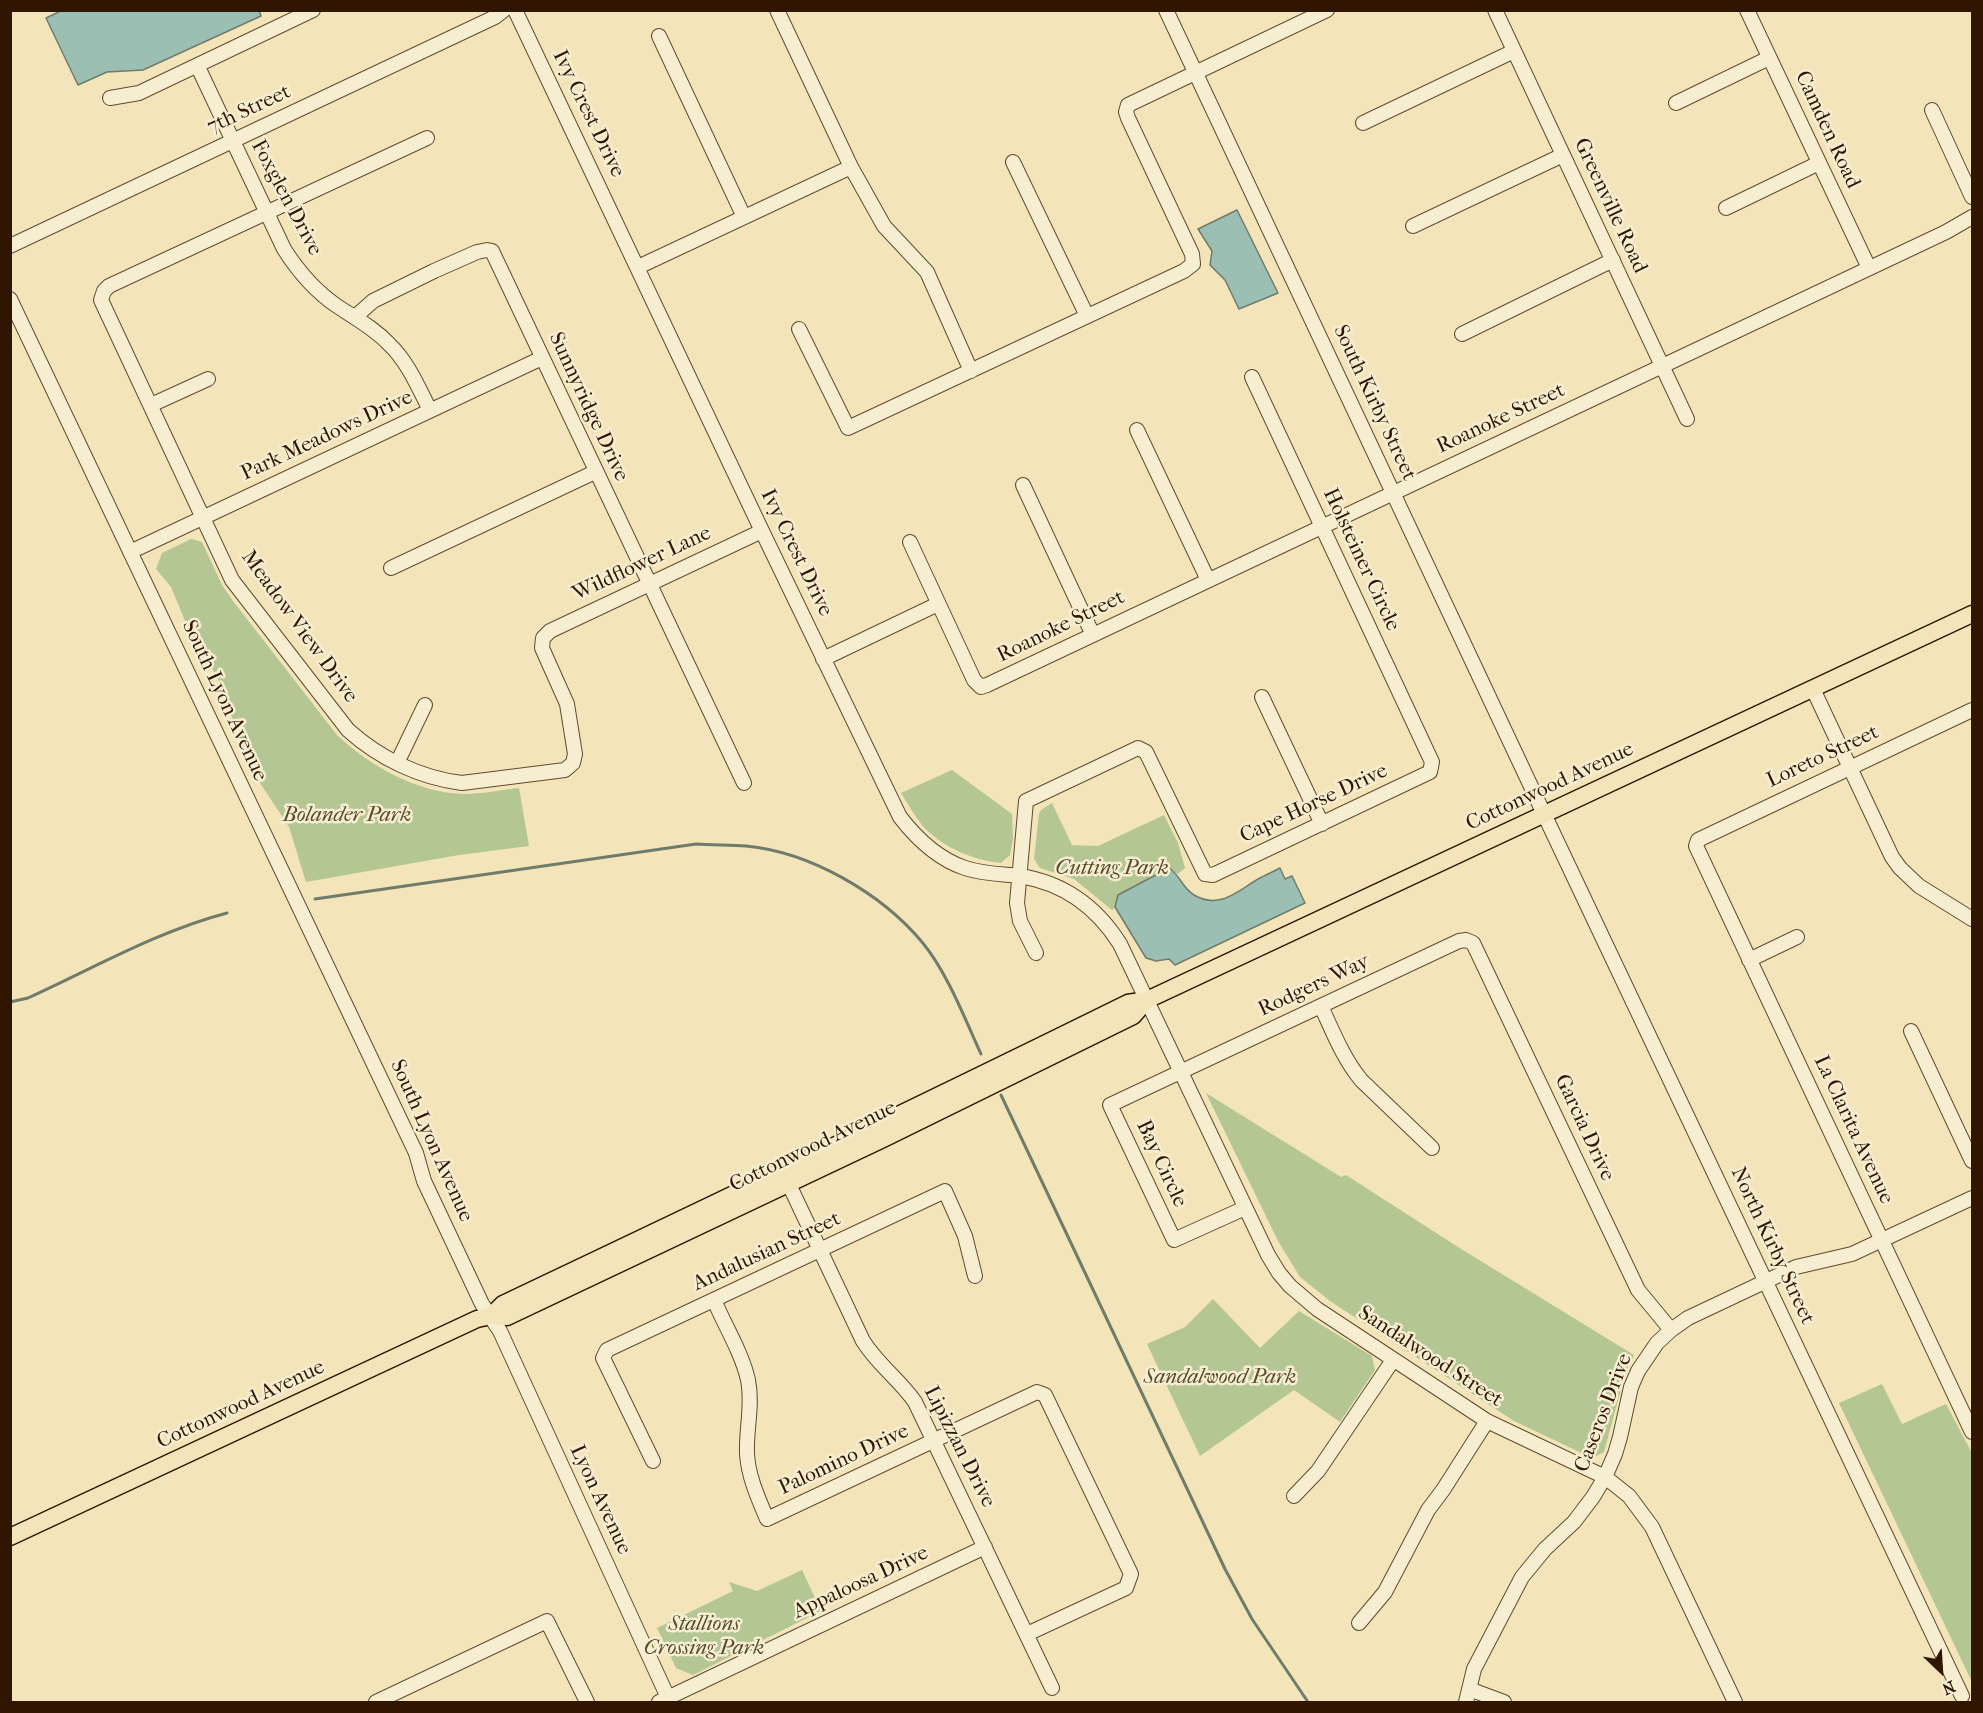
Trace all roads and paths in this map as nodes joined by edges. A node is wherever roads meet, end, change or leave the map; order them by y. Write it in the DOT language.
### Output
graph roads {
  1 [pos="313,10"];
  2 [pos="504,10"];
  3 [pos="515,10"];
  4 [pos="777,10"];
  5 [pos="1166,10"];
  6 [pos="1327,10"];
  7 [pos="1495,10"];
  8 [pos="1747,10"];
  9 [pos="659,36"];
  10 [pos="1514,51"];
  11 [pos="1769,58"];
  12 [pos="198,67"];
  13 [pos="1196,72"];
  14 [pos="110,98"];
  15 [pos="1676,103"];
  16 [pos="1932,110"];
  17 [pos="1363,123"];
  18 [pos="427,138"];
  19 [pos="232,141"];
  20 [pos="1563,155"];
  21 [pos="1013,162"];
  22 [pos="1819,163"];
  23 [pos="850,167"];
  24 [pos="1972,197"];
  25 [pos="1726,208"];
  26 [pos="267,213"];
  27 [pos="744,217"];
  28 [pos="1972,218"];
  29 [pos="1413,226"];
  30 [pos="10,246"];
  31 [pos="1613,260"];
  32 [pos="638,267"];
  33 [pos="1869,268"];
  34 [pos="10,299"];
  35 [pos="1087,316"];
  36 [pos="355,317"];
  37 [pos="799,329"];
  38 [pos="1462,333"];
  39 [pos="542,358"];
  40 [pos="1662,366"];
  41 [pos="971,371"];
  42 [pos="1252,377"];
  43 [pos="208,379"];
  44 [pos="151,405"];
  45 [pos="430,410"];
  46 [pos="1687,419"];
  47 [pos="1137,430"];
  48 [pos="596,472"];
  49 [pos="1023,485"];
  50 [pos="1393,493"];
  51 [pos="203,517"];
  52 [pos="1322,526"];
  53 [pos="762,531"];
  54 [pos="910,542"];
  55 [pos="130,552"];
  56 [pos="391,568"];
  57 [pos="1208,580"];
  58 [pos="649,584"];
  59 [pos="938,604"];
  60 [pos="1972,614"];
  61 [pos="1093,635"];
  62 [pos="823,658"];
  63 [pos="1813,689"];
  64 [pos="1262,697"];
  65 [pos="425,705"];
  66 [pos="1972,710"];
  67 [pos="1432,762"];
  68 [pos="397,763"];
  69 [pos="573,763"];
  70 [pos="1850,768"];
  71 [pos="744,783"];
  72 [pos="1544,814"];
  73 [pos="1322,824"];
  74 [pos="1696,846"];
  75 [pos="1019,876"];
  76 [pos="1972,919"];
  77 [pos="1797,938"];
  78 [pos="1466,940"];
  79 [pos="1036,953"];
  80 [pos="1749,960"];
  81 [pos="1147,1000"];
  82 [pos="1321,1006"];
  83 [pos="1911,1031"];
  84 [pos="1180,1072"];
  85 [pos="1432,1148"];
  86 [pos="1972,1161"];
  87 [pos="786,1177"];
  88 [pos="1972,1198"];
  89 [pos="1245,1208"];
  90 [pos="1882,1241"];
  91 [pos="820,1250"];
  92 [pos="975,1276"];
  93 [pos="1766,1281"];
  94 [pos="714,1300"];
  95 [pos="491,1316"];
  96 [pos="1671,1330"];
  97 [pos="1393,1360"];
  98 [pos="1487,1421"];
  99 [pos="1972,1432"];
  100 [pos="935,1440"];
  101 [pos="653,1461"];
  102 [pos="1605,1477"];
  103 [pos="1294,1496"];
  104 [pos="10,1537"];
  105 [pos="985,1547"];
  106 [pos="1359,1623"];
  107 [pos="1027,1634"];
  108 [pos="1052,1688"];
  109 [pos="1467,1696"];
  110 [pos="1962,1696"];
  111 [pos="666,1701"];
  112 [pos="376,1702"];
  113 [pos="586,1702"];
  114 [pos="1504,1702"];
  115 [pos="1735,1702"];
  1 -- 12 [label="street"];
  2 -- 19 [label="street, 7th Street"];
  3 -- 32 [label="street, Ivy Crest Drive"];
  4 -- 23 [label="street"];
  5 -- 13 [label="street, South Kirby Street"];
  6 -- 13 [label="street"];
  7 -- 10 [label="street, Greenville Road"];
  8 -- 11 [label="street, Camden Road"];
  9 -- 27 [label="street"];
  10 -- 17 [label="street"];
  10 -- 20 [label="street, Greenville Road"];
  11 -- 15 [label="street"];
  11 -- 22 [label="street, Camden Road"];
  12 -- 14 [label="street"];
  12 -- 19 [label="street, Foxglen Drive"];
  13 -- 35 [label="street"];
  13 -- 50 [label="street, South Kirby Street"];
  16 -- 24 [label="street"];
  18 -- 26 [label="street"];
  19 -- 26 [label="street, Foxglen Drive"];
  19 -- 30 [label="street, 7th Street"];
  20 -- 29 [label="street"];
  20 -- 31 [label="street, Greenville Road"];
  21 -- 35 [label="street"];
  22 -- 25 [label="street"];
  22 -- 33 [label="street, Camden Road"];
  23 -- 27 [label="street"];
  23 -- 41 [label="street"];
  26 -- 36 [label="street, Foxglen Drive"];
  26 -- 44 [label="street, Meadow View Drive"];
  27 -- 32 [label="street"];
  28 -- 33 [label="street, Roanoke Street"];
  31 -- 38 [label="street"];
  31 -- 40 [label="street, Greenville Road"];
  32 -- 53 [label="street, Ivy Crest Drive"];
  33 -- 40 [label="street, Roanoke Street"];
  34 -- 55 [label="street, South Lyon Avenue"];
  35 -- 41 [label="street"];
  36 -- 39 [label="street, Sunnyridge Drive"];
  36 -- 45 [label="street, Foxglen Drive"];
  37 -- 41 [label="street"];
  39 -- 45 [label="street, Park Meadows Drive"];
  39 -- 48 [label="street, Sunnyridge Drive"];
  40 -- 46 [label="street, Greenville Road"];
  40 -- 50 [label="street, Roanoke Street"];
  42 -- 52 [label="street, Holsteiner Circle"];
  43 -- 44 [label="street"];
  44 -- 51 [label="street, Meadow View Drive"];
  45 -- 51 [label="street, Park Meadows Drive"];
  47 -- 57 [label="street"];
  48 -- 56 [label="street"];
  48 -- 58 [label="street, Sunnyridge Drive"];
  49 -- 61 [label="street"];
  50 -- 52 [label="street, Roanoke Street"];
  50 -- 72 [label="street, South Kirby Street"];
  51 -- 55 [label="street, Park Meadows Drive"];
  51 -- 68 [label="street, Meadow View Drive"];
  52 -- 57 [label="street, Roanoke Street"];
  52 -- 67 [label="street, Holsteiner Circle"];
  53 -- 58 [label="street, Wildflower Lane"];
  53 -- 62 [label="street, Ivy Crest Drive"];
  54 -- 59 [label="street"];
  55 -- 95 [label="street, South Lyon Avenue"];
  57 -- 61 [label="street, Roanoke Street"];
  58 -- 69 [label="street, Wildflower Lane"];
  58 -- 71 [label="street, Sunnyridge Drive"];
  59 -- 61 [label="street, Roanoke Street"];
  59 -- 62 [label="street"];
  60 -- 63 [label="main road, Cottonwood Avenue"];
  62 -- 75 [label="street, Ivy Crest Drive"];
  63 -- 70 [label="street"];
  63 -- 72 [label="main road, Cottonwood Avenue"];
  64 -- 73 [label="street"];
  65 -- 68 [label="street"];
  66 -- 70 [label="street, Loreto Street"];
  67 -- 73 [label="street, Cape Horse Drive"];
  68 -- 69 [label="street, Meadow View Drive"];
  70 -- 74 [label="street, Loreto Street"];
  70 -- 76 [label="street"];
  72 -- 81 [label="main road, Cottonwood Avenue"];
  72 -- 93 [label="street, North Kirby Street"];
  73 -- 75 [label="street, Cape Horse Drive"];
  74 -- 80 [label="street, La Clarita Avenue"];
  75 -- 79 [label="street"];
  75 -- 81 [label="street, Ivy Crest Drive"];
  77 -- 80 [label="street"];
  78 -- 82 [label="street, Rodgers Way"];
  78 -- 96 [label="street, Garcia Drive"];
  80 -- 90 [label="street, La Clarita Avenue"];
  81 -- 84 [label="street, Sandalwood Street"];
  81 -- 87 [label="main road, Cottonwood Avenue"];
  82 -- 84 [label="street, Rodgers Way"];
  82 -- 85 [label="street"];
  83 -- 86 [label="street"];
  84 -- 89 [label="street, Sandalwood Street"];
  84 -- 89 [label="street, Bay Circle"];
  87 -- 91 [label="street, Lipizzan Drive"];
  87 -- 95 [label="main road, Cottonwood Avenue"];
  88 -- 90 [label="street, Caseros Drive"];
  89 -- 97 [label="street, Sandalwood Street"];
  90 -- 93 [label="street, Caseros Drive"];
  90 -- 99 [label="street, La Clarita Avenue"];
  91 -- 92 [label="street, Andalusian Street"];
  91 -- 94 [label="street, Andalusian Street"];
  91 -- 100 [label="street, Lipizzan Drive"];
  93 -- 96 [label="street, Caseros Drive"];
  93 -- 110 [label="street, North Kirby Street"];
  94 -- 100 [label="street, Palomino Drive"];
  94 -- 101 [label="street, Andalusian Street"];
  95 -- 104 [label="main road, Cottonwood Avenue"];
  95 -- 111 [label="street, Lyon Avenue"];
  96 -- 102 [label="street, Caseros Drive"];
  97 -- 98 [label="street, Sandalwood Street"];
  97 -- 103 [label="street"];
  98 -- 102 [label="street, Sandalwood Street"];
  98 -- 106 [label="street"];
  100 -- 105 [label="street, Lipizzan Drive"];
  100 -- 107 [label="street, Palomino Drive"];
  102 -- 109 [label="street, Caseros Drive"];
  102 -- 115 [label="street, Sandalwood Street"];
  105 -- 107 [label="street, Lipizzan Drive"];
  105 -- 111 [label="street, Appaloosa Drive"];
  107 -- 108 [label="street, Lipizzan Drive"];
  109 -- 114 [label="street"];
  112 -- 113 [label="street"];
}
